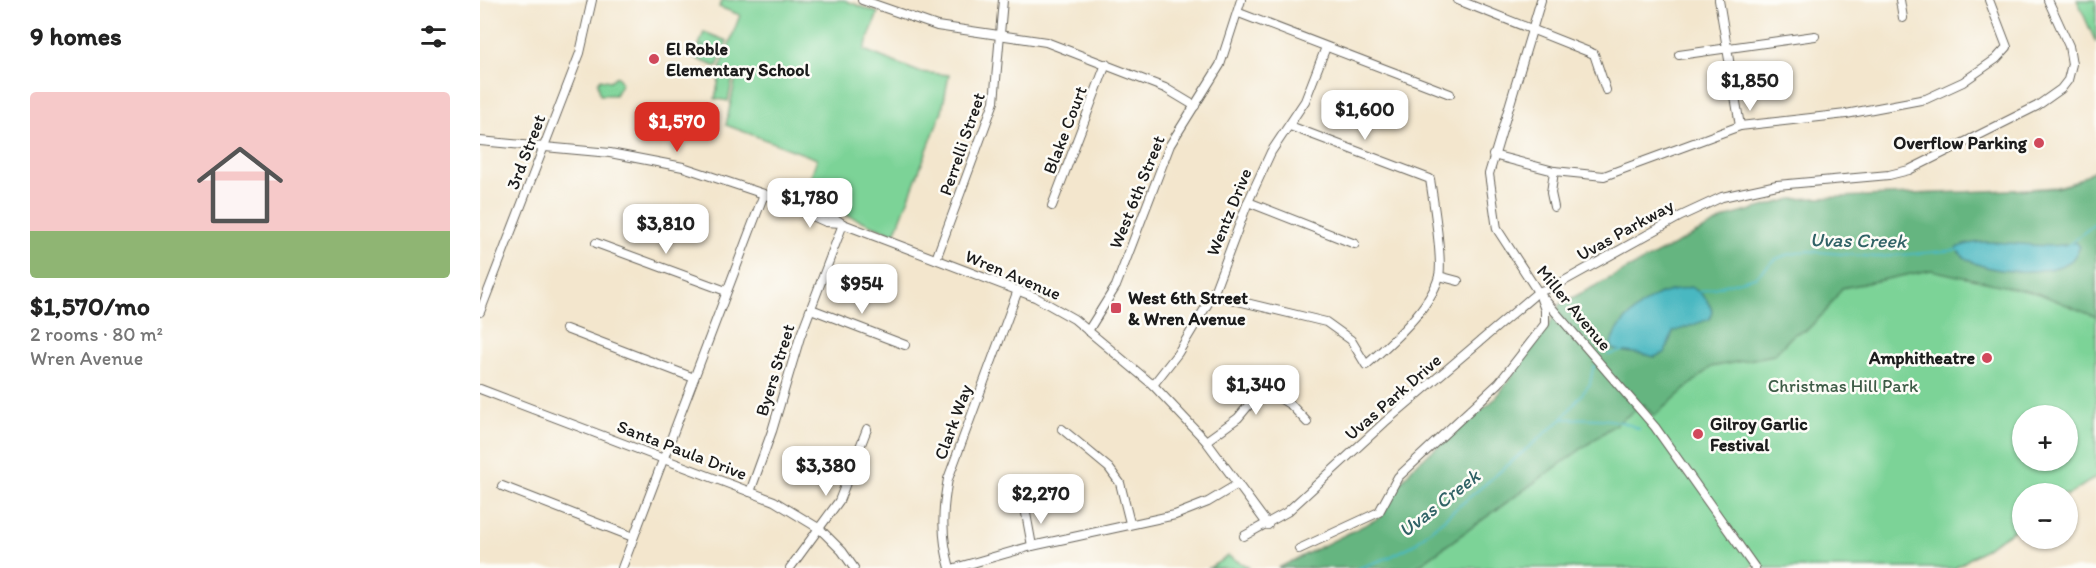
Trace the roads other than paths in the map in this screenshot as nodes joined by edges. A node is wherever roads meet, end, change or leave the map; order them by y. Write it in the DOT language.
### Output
graph roads {
  1 [pos="592,0"];
  2 [pos="862,0"];
  3 [pos="1003,0"];
  4 [pos="1241,0"];
  5 [pos="1458,0"];
  6 [pos="1541,0"];
  7 [pos="1719,0"];
  8 [pos="1900,0"];
  9 [pos="1989,0"];
  10 [pos="2048,0"];
  11 [pos="1239,13"];
  12 [pos="1904,18"];
  13 [pos="1530,30"];
  14 [pos="1815,36"];
  15 [pos="1000,37"];
  16 [pos="1326,47"];
  17 [pos="1726,48"];
  18 [pos="1678,55"];
  19 [pos="1106,63"];
  20 [pos="1606,90"];
  21 [pos="1450,94"];
  22 [pos="1195,106"];
  23 [pos="1290,126"];
  24 [pos="1740,126"];
  25 [pos="480,141"];
  26 [pos="544,147"];
  27 [pos="1493,155"];
  28 [pos="1554,171"];
  29 [pos="764,194"];
  30 [pos="1248,202"];
  31 [pos="1052,206"];
  32 [pos="1554,207"];
  33 [pos="843,224"];
  34 [pos="596,243"];
  35 [pos="1355,244"];
  36 [pos="936,259"];
  37 [pos="1439,276"];
  38 [pos="1458,281"];
  39 [pos="1018,290"];
  40 [pos="726,291"];
  41 [pos="1538,292"];
  42 [pos="1213,295"];
  43 [pos="811,309"];
  44 [pos="480,312"];
  45 [pos="566,329"];
  46 [pos="1088,331"];
  47 [pos="905,345"];
  48 [pos="694,378"];
  49 [pos="1153,385"];
  50 [pos="480,389"];
  51 [pos="1307,423"];
  52 [pos="867,429"];
  53 [pos="1062,429"];
  54 [pos="1206,441"];
  55 [pos="663,459"];
  56 [pos="1238,484"];
  57 [pos="502,486"];
  58 [pos="750,492"];
  59 [pos="1025,508"];
  60 [pos="1130,523"];
  61 [pos="1268,525"];
  62 [pos="820,529"];
  63 [pos="1244,536"];
  64 [pos="633,537"];
  65 [pos="1032,546"];
  66 [pos="1299,549"];
  67 [pos="621,568"];
  68 [pos="790,568"];
  69 [pos="854,568"];
  70 [pos="950,568"];
  71 [pos="955,568"];
  72 [pos="1755,568"];
  1 -- 26 [label="street, 3rd Street"];
  2 -- 15 [label="street"];
  3 -- 15 [label="street, Perrelli Street"];
  4 -- 11 [label="street, West 6th Street"];
  5 -- 13 [label="street"];
  6 -- 13 [label="street, Miller Avenue"];
  7 -- 17 [label="street"];
  8 -- 12 [label="street"];
  9 -- 24 [label="street"];
  10 -- 41 [label="street, Uvas Parkway"];
  11 -- 16 [label="street"];
  11 -- 22 [label="street, West 6th Street"];
  13 -- 20 [label="street"];
  13 -- 27 [label="street, Miller Avenue"];
  14 -- 17 [label="street"];
  15 -- 19 [label="street"];
  15 -- 36 [label="street, Perrelli Street"];
  16 -- 21 [label="street"];
  16 -- 23 [label="street, Wentz Drive"];
  17 -- 18 [label="street"];
  17 -- 24 [label="street"];
  19 -- 22 [label="street"];
  19 -- 31 [label="street, Blake Court"];
  22 -- 46 [label="street, West 6th Street"];
  23 -- 30 [label="street, Wentz Drive"];
  23 -- 37 [label="street"];
  24 -- 28 [label="street"];
  25 -- 26 [label="street, Wren Avenue"];
  26 -- 29 [label="street, Wren Avenue"];
  26 -- 44 [label="street, 3rd Street"];
  27 -- 28 [label="street"];
  27 -- 41 [label="street, Miller Avenue"];
  28 -- 32 [label="street"];
  29 -- 33 [label="street, Wren Avenue"];
  29 -- 40 [label="street"];
  30 -- 35 [label="street"];
  30 -- 42 [label="street, Wentz Drive"];
  33 -- 36 [label="street, Wren Avenue"];
  33 -- 43 [label="street, Byers Street"];
  34 -- 40 [label="street"];
  36 -- 39 [label="street, Wren Avenue"];
  37 -- 38 [label="street"];
  37 -- 42 [label="street"];
  39 -- 46 [label="street, Wren Avenue"];
  39 -- 70 [label="street, Clark Way"];
  40 -- 48 [label="street"];
  41 -- 61 [label="street, Uvas Park Drive"];
  41 -- 66 [label="street"];
  41 -- 72 [label="street, Miller Avenue"];
  42 -- 49 [label="street, Wentz Drive"];
  43 -- 47 [label="street"];
  43 -- 58 [label="street, Byers Street"];
  45 -- 48 [label="street"];
  46 -- 49 [label="street, Wren Avenue"];
  48 -- 55 [label="street"];
  49 -- 54 [label="street, Wren Avenue"];
  50 -- 55 [label="street, Santa Paula Drive"];
  51 -- 54 [label="street"];
  52 -- 62 [label="street"];
  53 -- 60 [label="street"];
  54 -- 56 [label="street, Wren Avenue"];
  55 -- 58 [label="street, Santa Paula Drive"];
  55 -- 64 [label="street"];
  56 -- 60 [label="street"];
  56 -- 61 [label="street, Wren Avenue"];
  57 -- 64 [label="street"];
  58 -- 62 [label="street, Santa Paula Drive"];
  59 -- 65 [label="street"];
  60 -- 65 [label="street"];
  61 -- 63 [label="street, Uvas Park Drive"];
  62 -- 68 [label="street"];
  62 -- 69 [label="street, Santa Paula Drive"];
  64 -- 67 [label="street"];
  65 -- 71 [label="street"];
}
